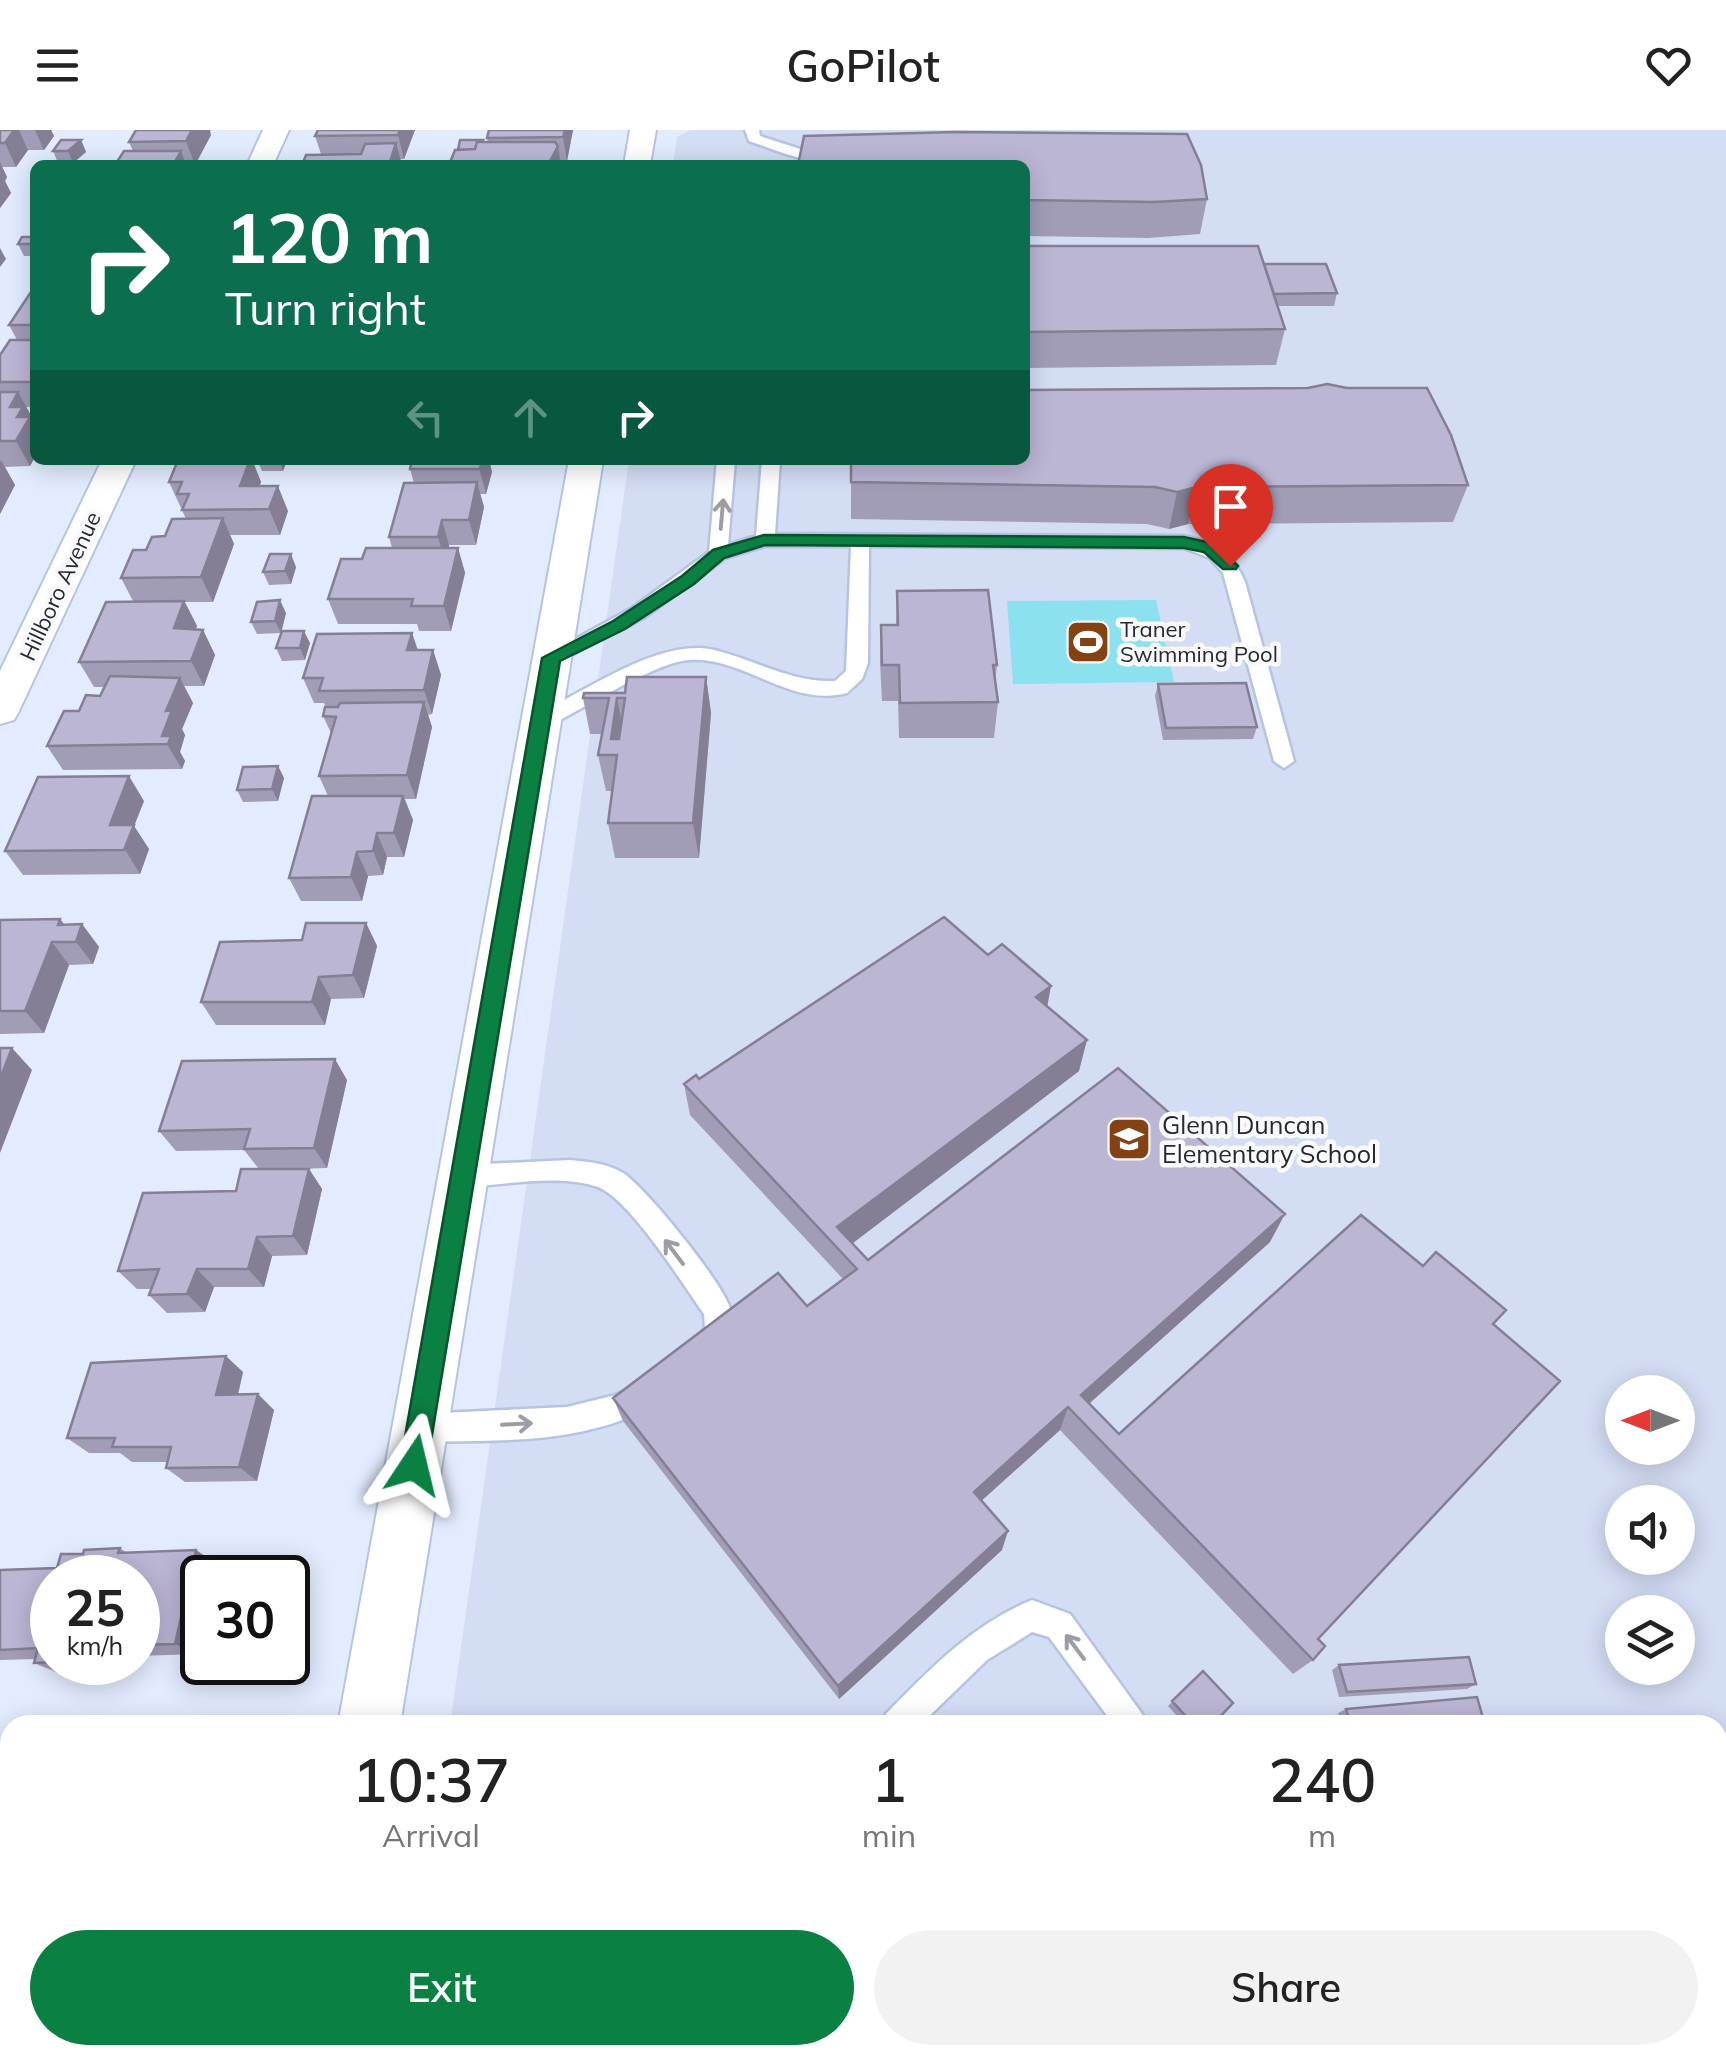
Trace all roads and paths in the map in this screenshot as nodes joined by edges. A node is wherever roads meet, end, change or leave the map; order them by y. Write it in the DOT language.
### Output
graph roads {
  1 [pos="276,130"];
  2 [pos="643,130"];
  3 [pos="752,130"];
  4 [pos="842,156"];
  5 [pos="262,160"];
  6 [pos="638,160"];
  7 [pos="118,465"];
  8 [pos="585,465"];
  9 [pos="726,465"];
  10 [pos="771,465"];
  11 [pos="764,540"];
  12 [pos="860,540"];
  13 [pos="718,554"];
  14 [pos="551,658"];
  15 [pos="0,711"];
  16 [pos="541,721"];
  17 [pos="1284,760"];
  18 [pos="464,1176"];
  19 [pos="420,1428"];
  20 [pos="371,1715"];
  21 [pos="907,1715"];
  22 [pos="1126,1715"];
  1 -- 5 [label="street"];
  2 -- 6 [label="street"];
  3 -- 4 [label="lane"];
  7 -- 15 [label="street, Hillboro Avenue"];
  8 -- 14 [label="street"];
  13 -- 9 [label="lane, one-way"];
  10 -- 11 [label="lane"];
  11 -- 12 [label="lane"];
  11 -- 13 [label="lane"];
  12 -- 16 [label="lane"];
  12 -- 17 [label="lane"];
  13 -- 14 [label="lane"];
  14 -- 16 [label="street"];
  16 -- 18 [label="street"];
  18 -- 19 [label="street"];
  19 -- 18 [label="lane, one-way"];
  19 -- 20 [label="street"];
  22 -- 21 [label="lane, one-way"];
}
